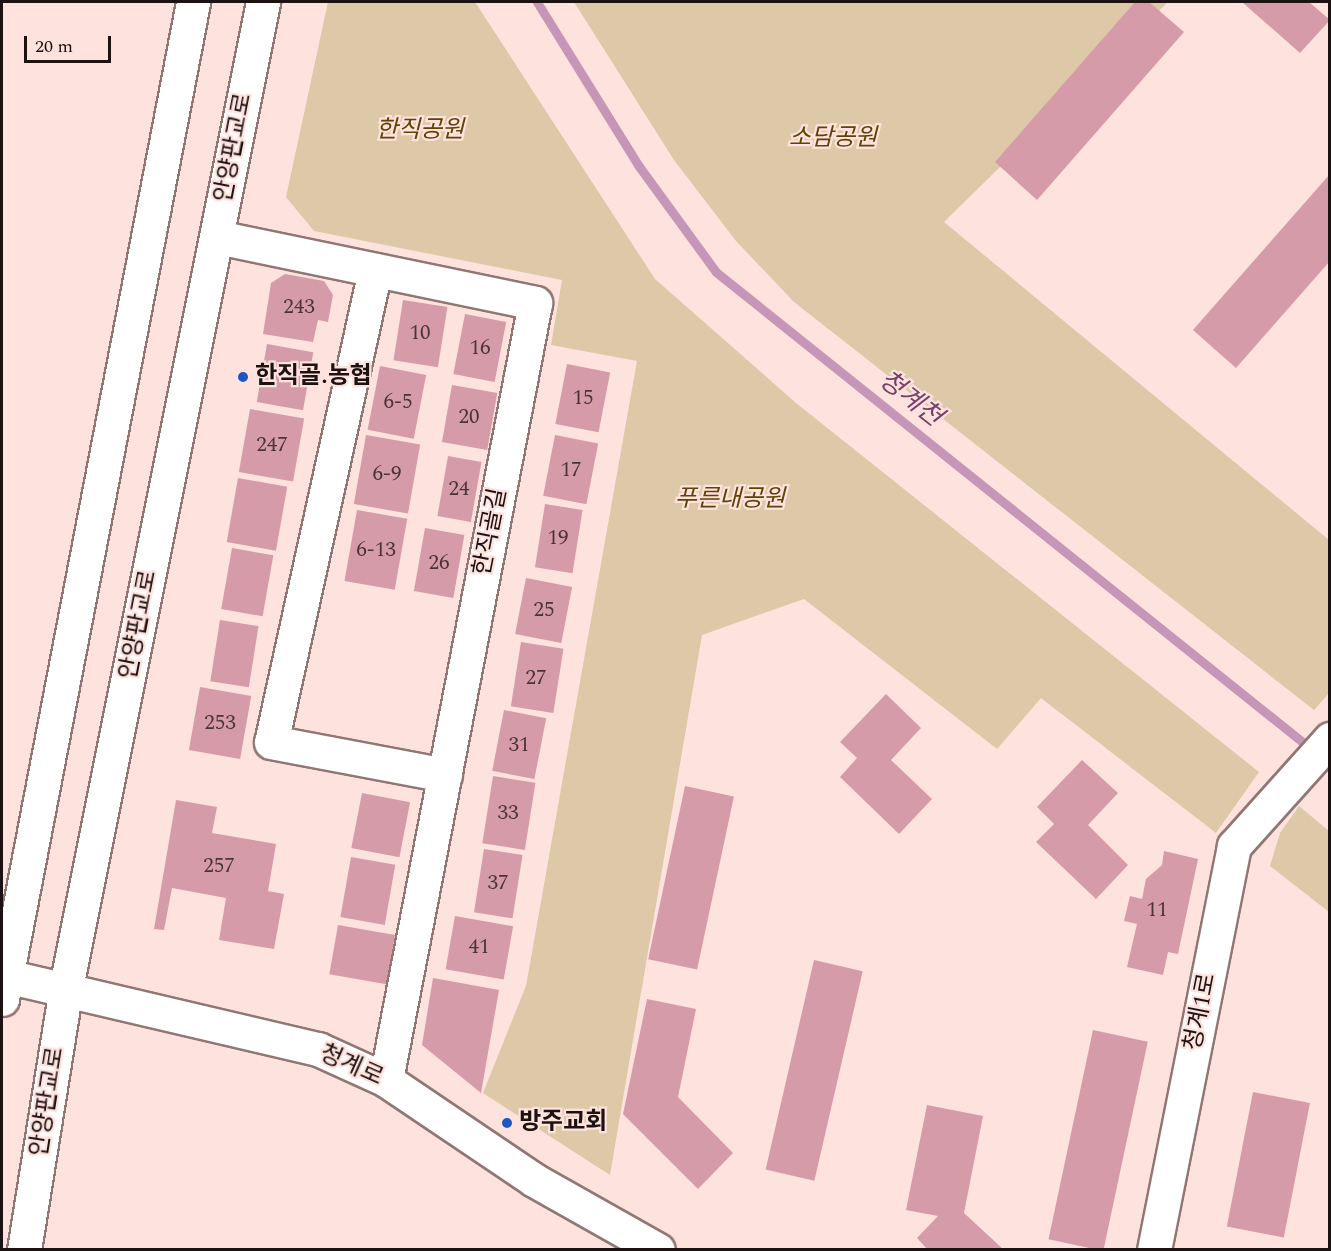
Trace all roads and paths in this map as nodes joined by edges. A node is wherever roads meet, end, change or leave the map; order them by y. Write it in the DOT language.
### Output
graph roads {
  1 [pos="193,2"];
  2 [pos="263,2"];
  3 [pos="217,237"];
  4 [pos="375,270"];
  5 [pos="1329,739"];
  6 [pos="445,774"];
  7 [pos="3,983"];
  8 [pos="66,987"];
  9 [pos="386,1080"];
  10 [pos="24,1250"];
  11 [pos="658,1250"];
  12 [pos="1154,1250"];
  1 -- 7 [label="street"];
  2 -- 3 [label="street, 안양판교로"];
  3 -- 4 [label="street, 한직골길"];
  3 -- 8 [label="street, 안양판교로"];
  4 -- 6 [label="street, 한직골길"];
  4 -- 6 [label="street"];
  5 -- 12 [label="street, 청계1로"];
  6 -- 9 [label="street, 한직골길"];
  7 -- 8 [label="street, 청계로"];
  8 -- 9 [label="street, 청계로"];
  8 -- 10 [label="street, 안양판교로"];
  9 -- 11 [label="street, 청계로"];
}
